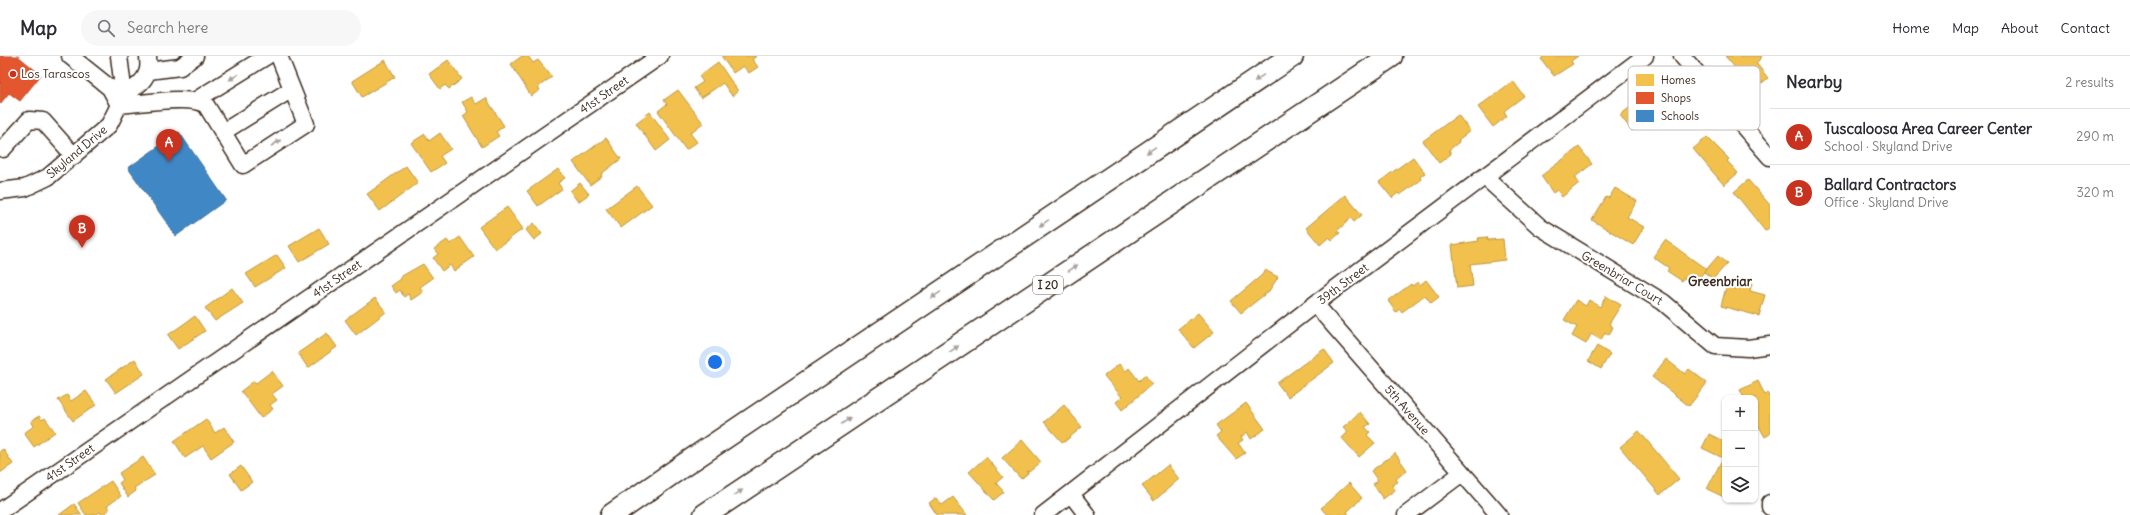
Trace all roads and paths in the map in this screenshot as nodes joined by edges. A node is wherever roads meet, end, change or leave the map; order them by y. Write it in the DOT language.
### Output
graph roads {
  1 [pos="70,56"];
  2 [pos="119,56"];
  3 [pos="195,56"];
  4 [pos="267,56"];
  5 [pos="279,56"];
  6 [pos="660,56"];
  7 [pos="1292,56"];
  8 [pos="1391,56"];
  9 [pos="1645,56"];
  10 [pos="1682,56"];
  11 [pos="148,64"];
  12 [pos="1632,66"];
  13 [pos="1691,66"];
  14 [pos="1628,69"];
  15 [pos="292,89"];
  16 [pos="120,100"];
  17 [pos="196,100"];
  18 [pos="1746,130"];
  19 [pos="223,132"];
  20 [pos="3,149"];
  21 [pos="74,156"];
  22 [pos="1770,157"];
  23 [pos="1485,177"];
  24 [pos="0,191"];
  25 [pos="1315,304"];
  26 [pos="1770,345"];
  27 [pos="1462,473"];
  28 [pos="1071,494"];
  29 [pos="1770,503"];
  30 [pos="1770,507"];
  31 [pos="0,511"];
  32 [pos="612,515"];
  33 [pos="705,515"];
  34 [pos="1043,515"];
  35 [pos="1087,515"];
  36 [pos="1406,515"];
  37 [pos="1499,515"];
  1 -- 16 [label="street"];
  2 -- 16 [label="street"];
  3 -- 11 [label="street"];
  4 -- 17 [label="street, one-way"];
  5 -- 15 [label="street"];
  6 -- 31 [label="street, 41st Street"];
  7 -- 32 [label="highway, one-way"];
  33 -- 8 [label="highway, I 20, one-way"];
  9 -- 12 [label="street, 39th Street"];
  10 -- 13 [label="street"];
  11 -- 16 [label="street"];
  14 -- 23 [label="street, 39th Street"];
  15 -- 19 [label="street"];
  19 -- 15 [label="street, one-way"];
  16 -- 17 [label="street"];
  16 -- 21 [label="street, Skyland Drive"];
  17 -- 19 [label="street"];
  18 -- 22 [label="street"];
  20 -- 21 [label="street"];
  21 -- 24 [label="street, Skyland Drive"];
  23 -- 25 [label="street, 39th Street"];
  23 -- 26 [label="street, Greenbriar Court"];
  25 -- 27 [label="street, 5th Avenue"];
  25 -- 28 [label="street, 39th Street"];
  27 -- 36 [label="street"];
  27 -- 37 [label="street, 5th Avenue"];
  28 -- 34 [label="street, 39th Street"];
  28 -- 35 [label="street"];
  29 -- 30 [label="street"];
}
